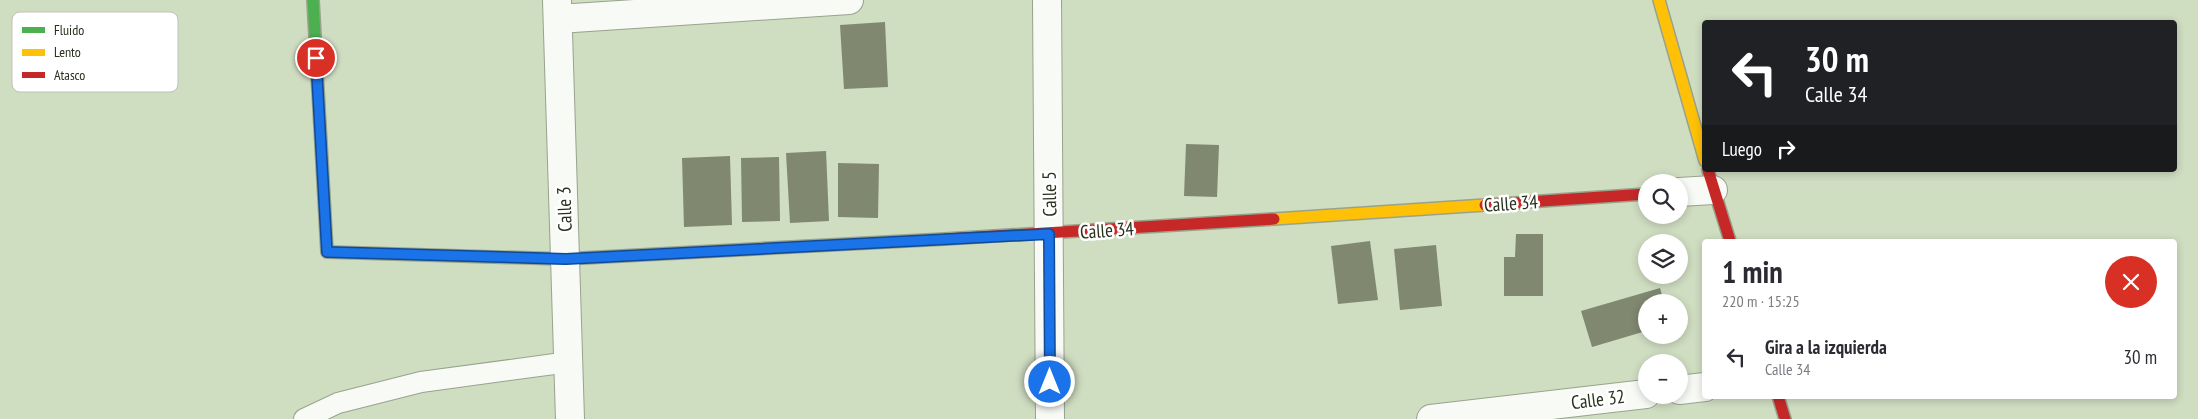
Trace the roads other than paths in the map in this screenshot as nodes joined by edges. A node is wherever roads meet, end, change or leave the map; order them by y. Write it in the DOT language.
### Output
graph roads {
  1 [pos="313,0"];
  2 [pos="849,0"];
  3 [pos="1047,0"];
  4 [pos="1659,0"];
  5 [pos="557,9"];
  6 [pos="1702,150"];
  7 [pos="1710,180"];
  8 [pos="1688,189"];
  9 [pos="1638,195"];
  10 [pos="1049,234"];
  11 [pos="1729,239"];
  12 [pos="566,259"];
  13 [pos="569,362"];
  14 [pos="1702,386"];
  15 [pos="1688,389"];
  16 [pos="1638,395"];
  17 [pos="1779,399"];
  18 [pos="304,419"];
  19 [pos="570,419"];
  20 [pos="1050,419"];
  21 [pos="1431,419"];
  22 [pos="1785,419"];
  1 -- 12 [label="street, Calle 34"];
  2 -- 5 [label="street"];
  3 -- 10 [label="street, Calle 5"];
  4 -- 6 [label="street"];
  5 -- 12 [label="street, Calle 3"];
  7 -- 8 [label="street"];
  7 -- 11 [label="street"];
  9 -- 10 [label="street, Calle 34"];
  10 -- 12 [label="street, Calle 34"];
  10 -- 20 [label="street, Calle 5"];
  12 -- 13 [label="street, Calle 3"];
  13 -- 18 [label="lane"];
  13 -- 19 [label="street, Calle 3"];
  14 -- 15 [label="street"];
  16 -- 21 [label="street, Calle 32"];
  17 -- 22 [label="street"];
}
